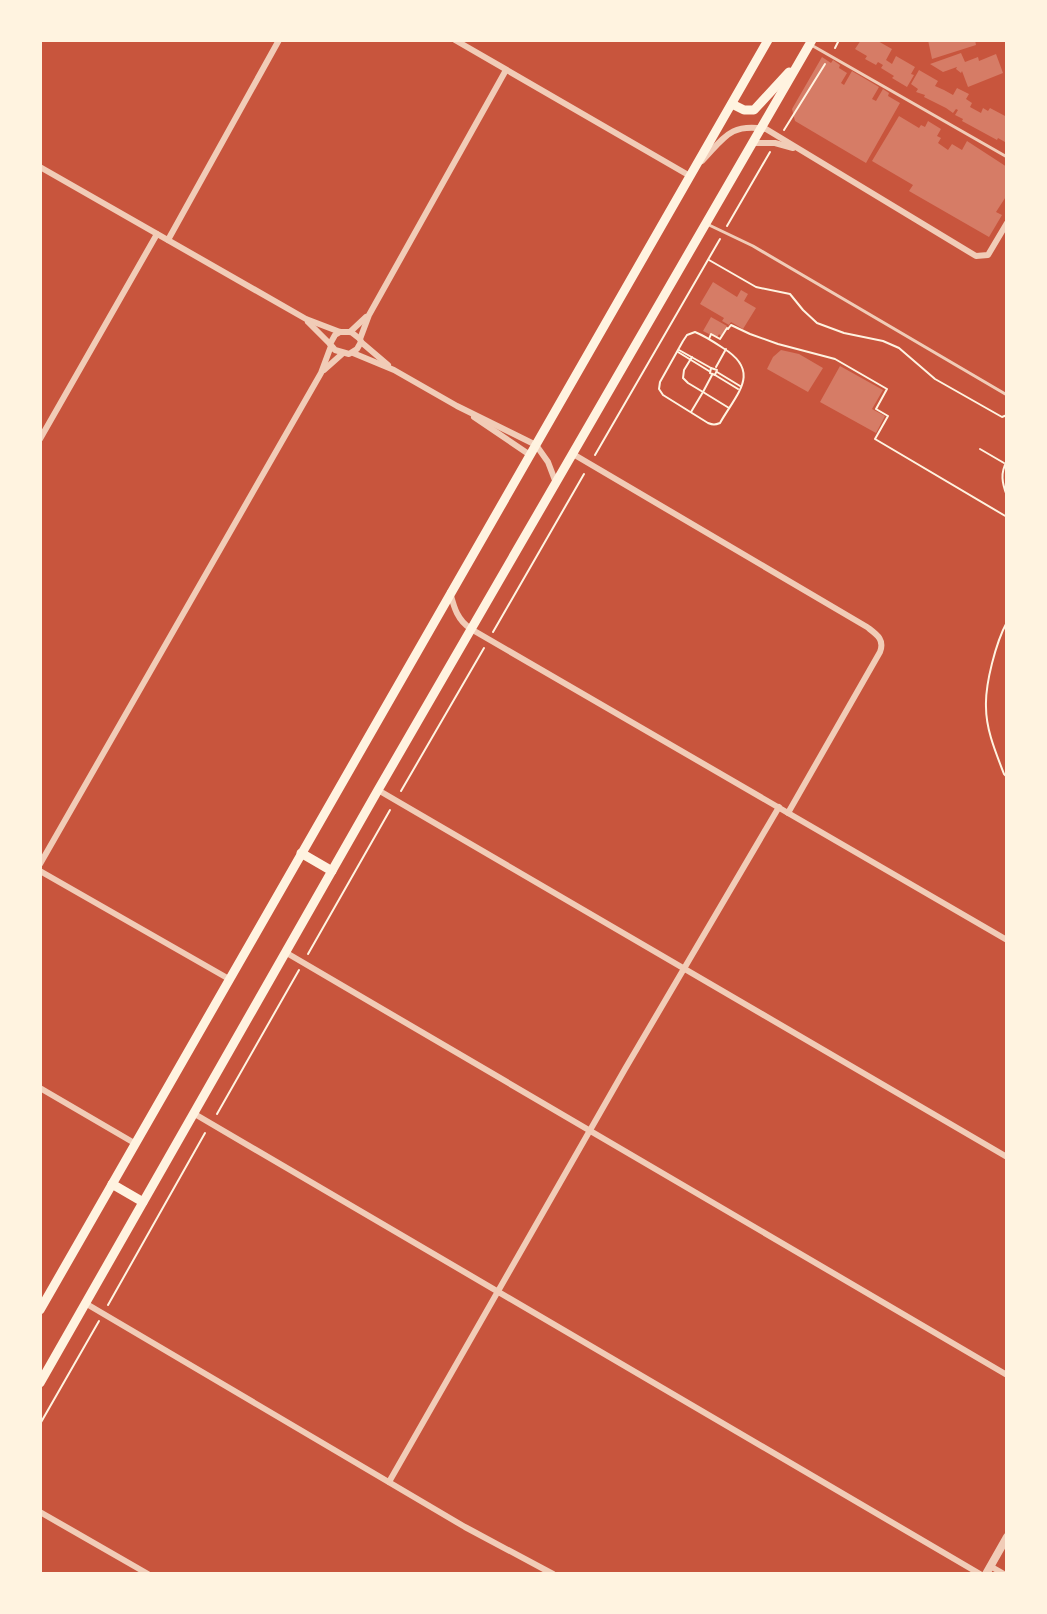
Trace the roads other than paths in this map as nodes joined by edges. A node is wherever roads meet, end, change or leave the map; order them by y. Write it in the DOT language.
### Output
graph roads {
  1 [pos="279,40"];
  2 [pos="455,40"];
  3 [pos="768,40"];
  4 [pos="811,42"];
  5 [pos="802,58"];
  6 [pos="506,70"];
  7 [pos="732,104"];
  8 [pos="760,128"];
  9 [pos="752,143"];
  10 [pos="796,148"];
  11 [pos="1007,157"];
  12 [pos="40,167"];
  13 [pos="691,174"];
  14 [pos="706,223"];
  15 [pos="1007,223"];
  16 [pos="157,234"];
  17 [pos="168,240"];
  18 [pos="369,315"];
  19 [pos="306,319"];
  20 [pos="340,332"];
  21 [pos="350,332"];
  22 [pos="361,341"];
  23 [pos="330,345"];
  24 [pos="353,353"];
  25 [pos="342,354"];
  26 [pos="394,370"];
  27 [pos="321,373"];
  28 [pos="1007,395"];
  29 [pos="457,406"];
  30 [pos="40,417"];
  31 [pos="49,423"];
  32 [pos="40,439"];
  33 [pos="536,445"];
  34 [pos="573,454"];
  35 [pos="530,455"];
  36 [pos="556,483"];
  37 [pos="450,592"];
  38 [pos="471,629"];
  39 [pos="378,790"];
  40 [pos="779,807"];
  41 [pos="788,813"];
  42 [pos="301,853"];
  43 [pos="40,864"];
  44 [pos="40,871"];
  45 [pos="332,871"];
  46 [pos="1007,940"];
  47 [pos="285,952"];
  48 [pos="684,969"];
  49 [pos="229,979"];
  50 [pos="40,1088"];
  51 [pos="193,1113"];
  52 [pos="590,1131"];
  53 [pos="136,1144"];
  54 [pos="1007,1157"];
  55 [pos="112,1184"];
  56 [pos="143,1202"];
  57 [pos="498,1291"];
  58 [pos="85,1303"];
  59 [pos="40,1310"];
  60 [pos="1007,1375"];
  61 [pos="40,1383"];
  62 [pos="389,1482"];
  63 [pos="40,1512"];
  64 [pos="1007,1537"];
  65 [pos="985,1571"];
  66 [pos="148,1574"];
  67 [pos="553,1574"];
  68 [pos="1004,1574"];
  1 -- 17 [label="street"];
  2 -- 6 [label="street"];
  3 -- 7 [label="main road"];
  4 -- 5 [label="main road"];
  4 -- 11 [label="lane"];
  5 -- 7 [label="main road"];
  5 -- 8 [label="main road"];
  6 -- 13 [label="street"];
  6 -- 18 [label="street"];
  7 -- 13 [label="main road"];
  8 -- 9 [label="main road"];
  8 -- 10 [label="street"];
  8 -- 13 [label="street"];
  9 -- 10 [label="street"];
  9 -- 14 [label="main road"];
  10 -- 15 [label="street"];
  12 -- 16 [label="street"];
  13 -- 33 [label="main road"];
  14 -- 28 [label="lane"];
  14 -- 34 [label="main road"];
  16 -- 17 [label="street"];
  16 -- 31 [label="street"];
  17 -- 19 [label="street"];
  18 -- 21 [label="street"];
  18 -- 22 [label="street"];
  19 -- 20 [label="street"];
  19 -- 23 [label="street"];
  20 -- 21 [label="street"];
  20 -- 23 [label="street"];
  21 -- 22 [label="street"];
  22 -- 24 [label="street"];
  22 -- 26 [label="street"];
  23 -- 25 [label="street"];
  23 -- 27 [label="street"];
  24 -- 25 [label="street"];
  24 -- 26 [label="street"];
  25 -- 27 [label="street"];
  26 -- 29 [label="street"];
  27 -- 43 [label="street"];
  29 -- 33 [label="street"];
  29 -- 35 [label="street"];
  30 -- 31 [label="street"];
  31 -- 32 [label="street"];
  33 -- 35 [label="main road"];
  33 -- 36 [label="street"];
  34 -- 36 [label="main road"];
  34 -- 41 [label="street"];
  35 -- 37 [label="main road"];
  36 -- 38 [label="main road"];
  37 -- 38 [label="street"];
  37 -- 42 [label="main road"];
  38 -- 39 [label="main road"];
  38 -- 40 [label="street"];
  39 -- 45 [label="main road"];
  39 -- 48 [label="street"];
  40 -- 41 [label="street"];
  40 -- 48 [label="street"];
  41 -- 46 [label="street"];
  42 -- 45 [label="main road"];
  42 -- 49 [label="main road"];
  44 -- 49 [label="street"];
  45 -- 47 [label="main road"];
  47 -- 51 [label="main road"];
  47 -- 52 [label="street"];
  48 -- 52 [label="street"];
  48 -- 54 [label="street"];
  49 -- 53 [label="main road"];
  50 -- 53 [label="street"];
  51 -- 56 [label="main road"];
  51 -- 57 [label="street"];
  52 -- 57 [label="street"];
  52 -- 60 [label="street"];
  53 -- 55 [label="main road"];
  55 -- 56 [label="main road"];
  55 -- 59 [label="main road"];
  56 -- 58 [label="main road"];
  57 -- 62 [label="street"];
  57 -- 65 [label="street"];
  58 -- 61 [label="main road"];
  58 -- 62 [label="street"];
  62 -- 67 [label="street"];
  63 -- 66 [label="street"];
  64 -- 65 [label="street"];
  65 -- 68 [label="street"];
}
